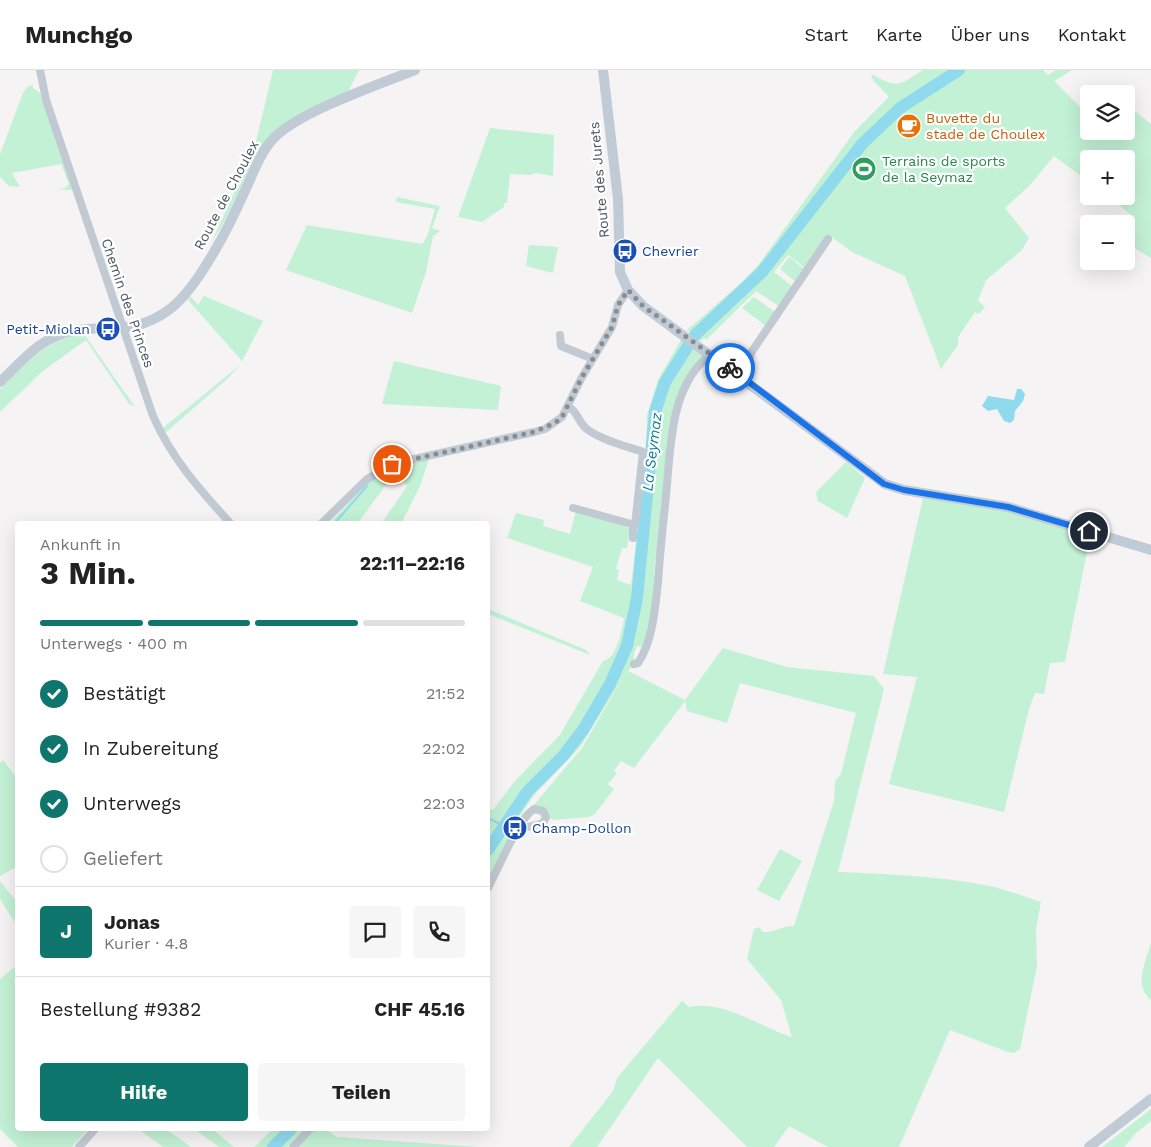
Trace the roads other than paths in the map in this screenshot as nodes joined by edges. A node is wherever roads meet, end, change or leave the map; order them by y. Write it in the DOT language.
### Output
graph roads {
  1 [pos="40,70"];
  2 [pos="415,70"];
  3 [pos="602,70"];
  4 [pos="828,239"];
  5 [pos="628,290"];
  6 [pos="124,329"];
  7 [pos="560,335"];
  8 [pos="711,354"];
  9 [pos="593,359"];
  10 [pos="740,375"];
  11 [pos="0,382"];
  12 [pos="569,407"];
  13 [pos="573,508"];
  14 [pos="228,521"];
  15 [pos="324,521"];
  16 [pos="633,525"];
  17 [pos="633,538"];
  18 [pos="1151,550"];
  19 [pos="634,664"];
  20 [pos="516,834"];
  21 [pos="490,884"];
  22 [pos="1151,1099"];
  23 [pos="93,1131"];
  24 [pos="308,1131"];
  25 [pos="79,1147"];
  26 [pos="293,1147"];
  27 [pos="1089,1147"];
  1 -- 6 [label="street, Chemin des Princes"];
  2 -- 6 [label="street, Route de Choulex"];
  3 -- 5 [label="street, Route des Jurets"];
  4 -- 10 [label="street"];
  5 -- 8 [label="street, Route des Jurets"];
  5 -- 9 [label="street"];
  6 -- 11 [label="street, Route de Choulex"];
  6 -- 14 [label="street, Chemin des Princes"];
  7 -- 9 [label="street"];
  8 -- 10 [label="street, Route des Jurets"];
  8 -- 19 [label="street"];
  9 -- 12 [label="street"];
  10 -- 18 [label="street, Route des Jurets"];
  12 -- 15 [label="street"];
  12 -- 16 [label="street"];
  13 -- 16 [label="street"];
  16 -- 17 [label="street"];
  20 -- 20 [label="street"];
  20 -- 21 [label="street"];
  22 -- 27 [label="street"];
  23 -- 25 [label="street"];
  24 -- 26 [label="street"];
}
